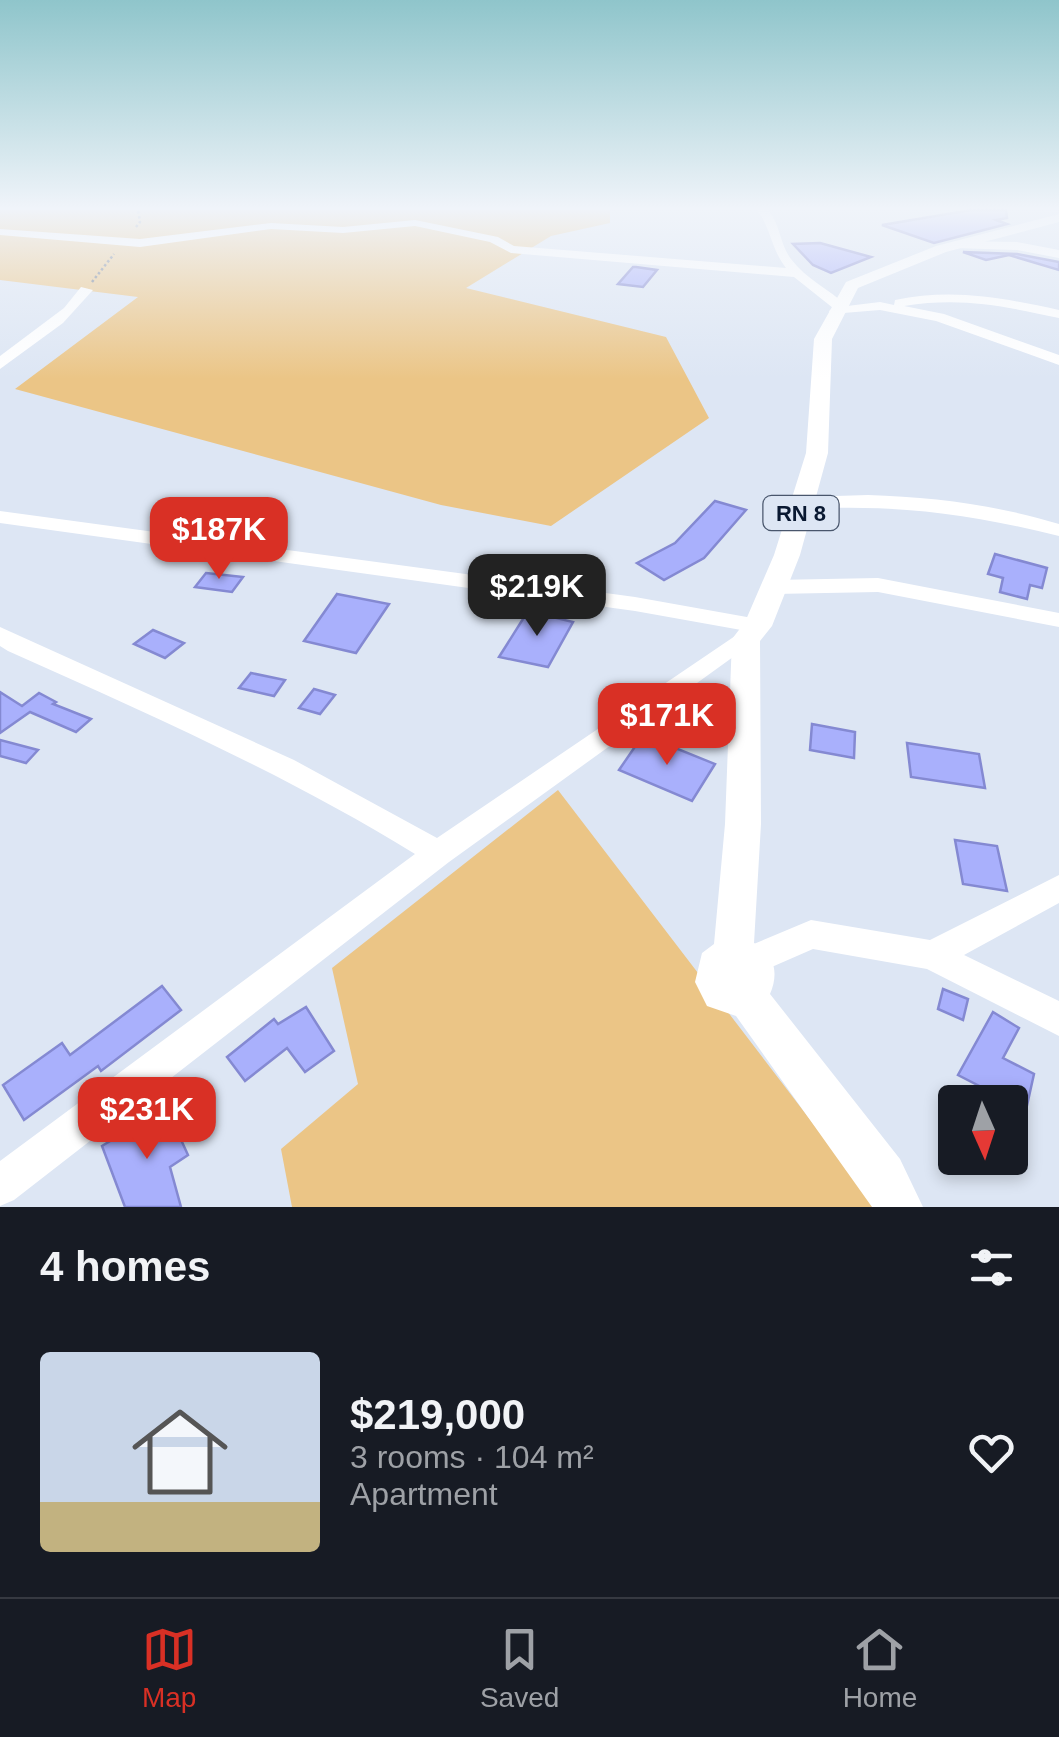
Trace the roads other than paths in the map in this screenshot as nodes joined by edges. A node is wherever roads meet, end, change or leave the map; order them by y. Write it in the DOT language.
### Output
graph roads {
  1 [pos="717,266"];
  2 [pos="792,266"];
  3 [pos="901,266"];
  4 [pos="797,273"];
  5 [pos="86,290"];
  6 [pos="841,303"];
  7 [pos="880,306"];
  8 [pos="1059,314"];
  9 [pos="1059,360"];
  10 [pos="0,364"];
  11 [pos="804,503"];
  12 [pos="0,517"];
  13 [pos="1059,530"];
  14 [pos="774,587"];
  15 [pos="1059,620"];
  16 [pos="752,632"];
  17 [pos="0,635"];
  18 [pos="438,853"];
  19 [pos="1059,888"];
  20 [pos="932,955"];
  21 [pos="743,971"];
  22 [pos="1059,1019"];
  23 [pos="0,1186"];
  24 [pos="898,1207"];
  1 -- 4 [label="street"];
  2 -- 4 [label="street"];
  3 -- 6 [label="main road"];
  4 -- 6 [label="street"];
  5 -- 10 [label="street"];
  6 -- 7 [label="street"];
  6 -- 11 [label="main road, RN 8"];
  7 -- 8 [label="street"];
  7 -- 9 [label="street"];
  11 -- 13 [label="street"];
  11 -- 14 [label="main road, RN 8"];
  12 -- 16 [label="street"];
  14 -- 15 [label="street"];
  14 -- 16 [label="main road, RN 8"];
  16 -- 18 [label="street"];
  16 -- 21 [label="main road, RN 8"];
  17 -- 18 [label="street"];
  18 -- 23 [label="street"];
  19 -- 20 [label="street"];
  20 -- 21 [label="street"];
  20 -- 22 [label="street"];
  21 -- 24 [label="main road"];
}
